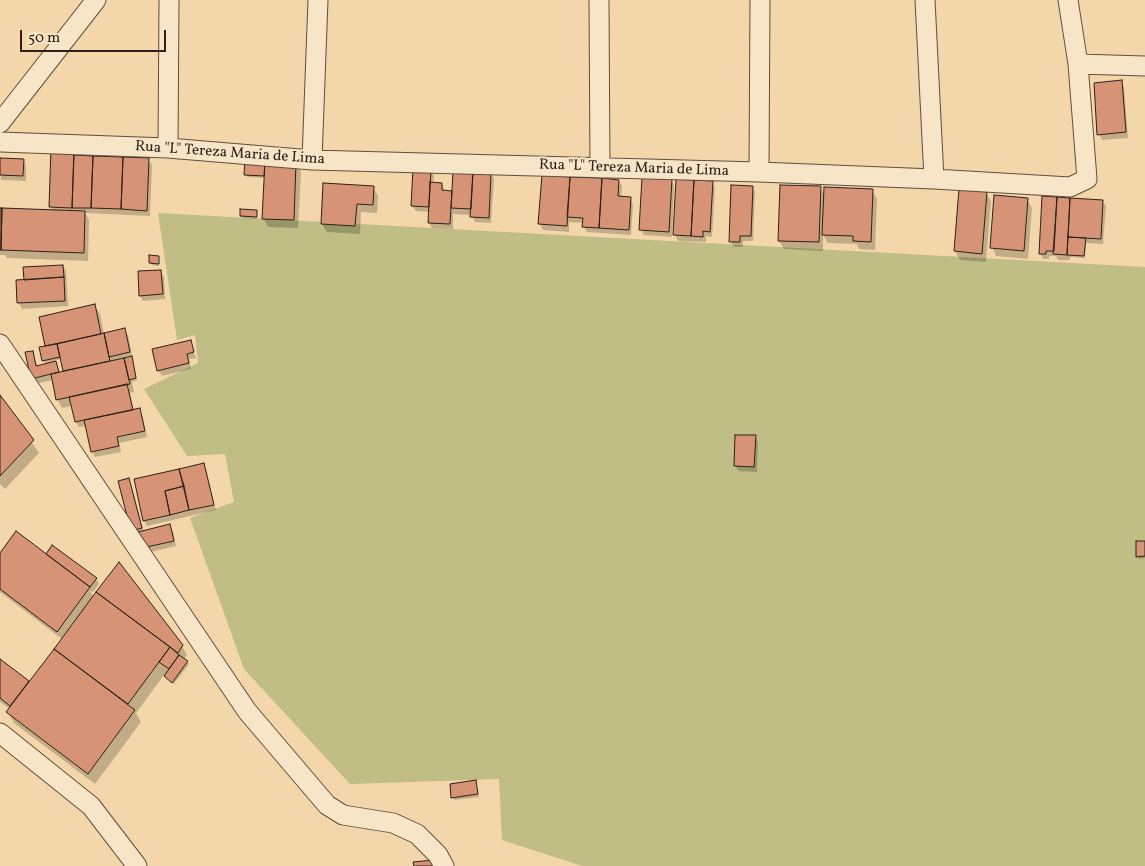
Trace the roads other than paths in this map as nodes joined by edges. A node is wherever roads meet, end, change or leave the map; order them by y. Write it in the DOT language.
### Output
graph roads {
  1 [pos="96,0"];
  2 [pos="169,0"];
  3 [pos="318,0"];
  4 [pos="599,0"];
  5 [pos="760,0"];
  6 [pos="925,0"];
  7 [pos="1068,0"];
  8 [pos="1078,64"];
  9 [pos="1145,66"];
  10 [pos="0,123"];
  11 [pos="0,142"];
  12 [pos="168,148"];
  13 [pos="312,160"];
  14 [pos="600,168"];
  15 [pos="759,172"];
  16 [pos="934,179"];
  17 [pos="0,344"];
  18 [pos="0,733"];
  19 [pos="137,866"];
  20 [pos="444,866"];
  1 -- 10 [label="street"];
  2 -- 12 [label="street"];
  3 -- 13 [label="street"];
  4 -- 14 [label="street"];
  5 -- 15 [label="street"];
  6 -- 16 [label="street"];
  7 -- 8 [label="street, Rua \"L\" Tereza Maria de Lima"];
  8 -- 9 [label="street"];
  8 -- 16 [label="street, Rua \"L\" Tereza Maria de Lima"];
  11 -- 12 [label="street, Rua \"L\" Tereza Maria de Lima"];
  12 -- 13 [label="street, Rua \"L\" Tereza Maria de Lima"];
  13 -- 14 [label="street, Rua \"L\" Tereza Maria de Lima"];
  14 -- 15 [label="street, Rua \"L\" Tereza Maria de Lima"];
  15 -- 16 [label="street, Rua \"L\" Tereza Maria de Lima"];
  17 -- 20 [label="street"];
  18 -- 19 [label="street"];
}
